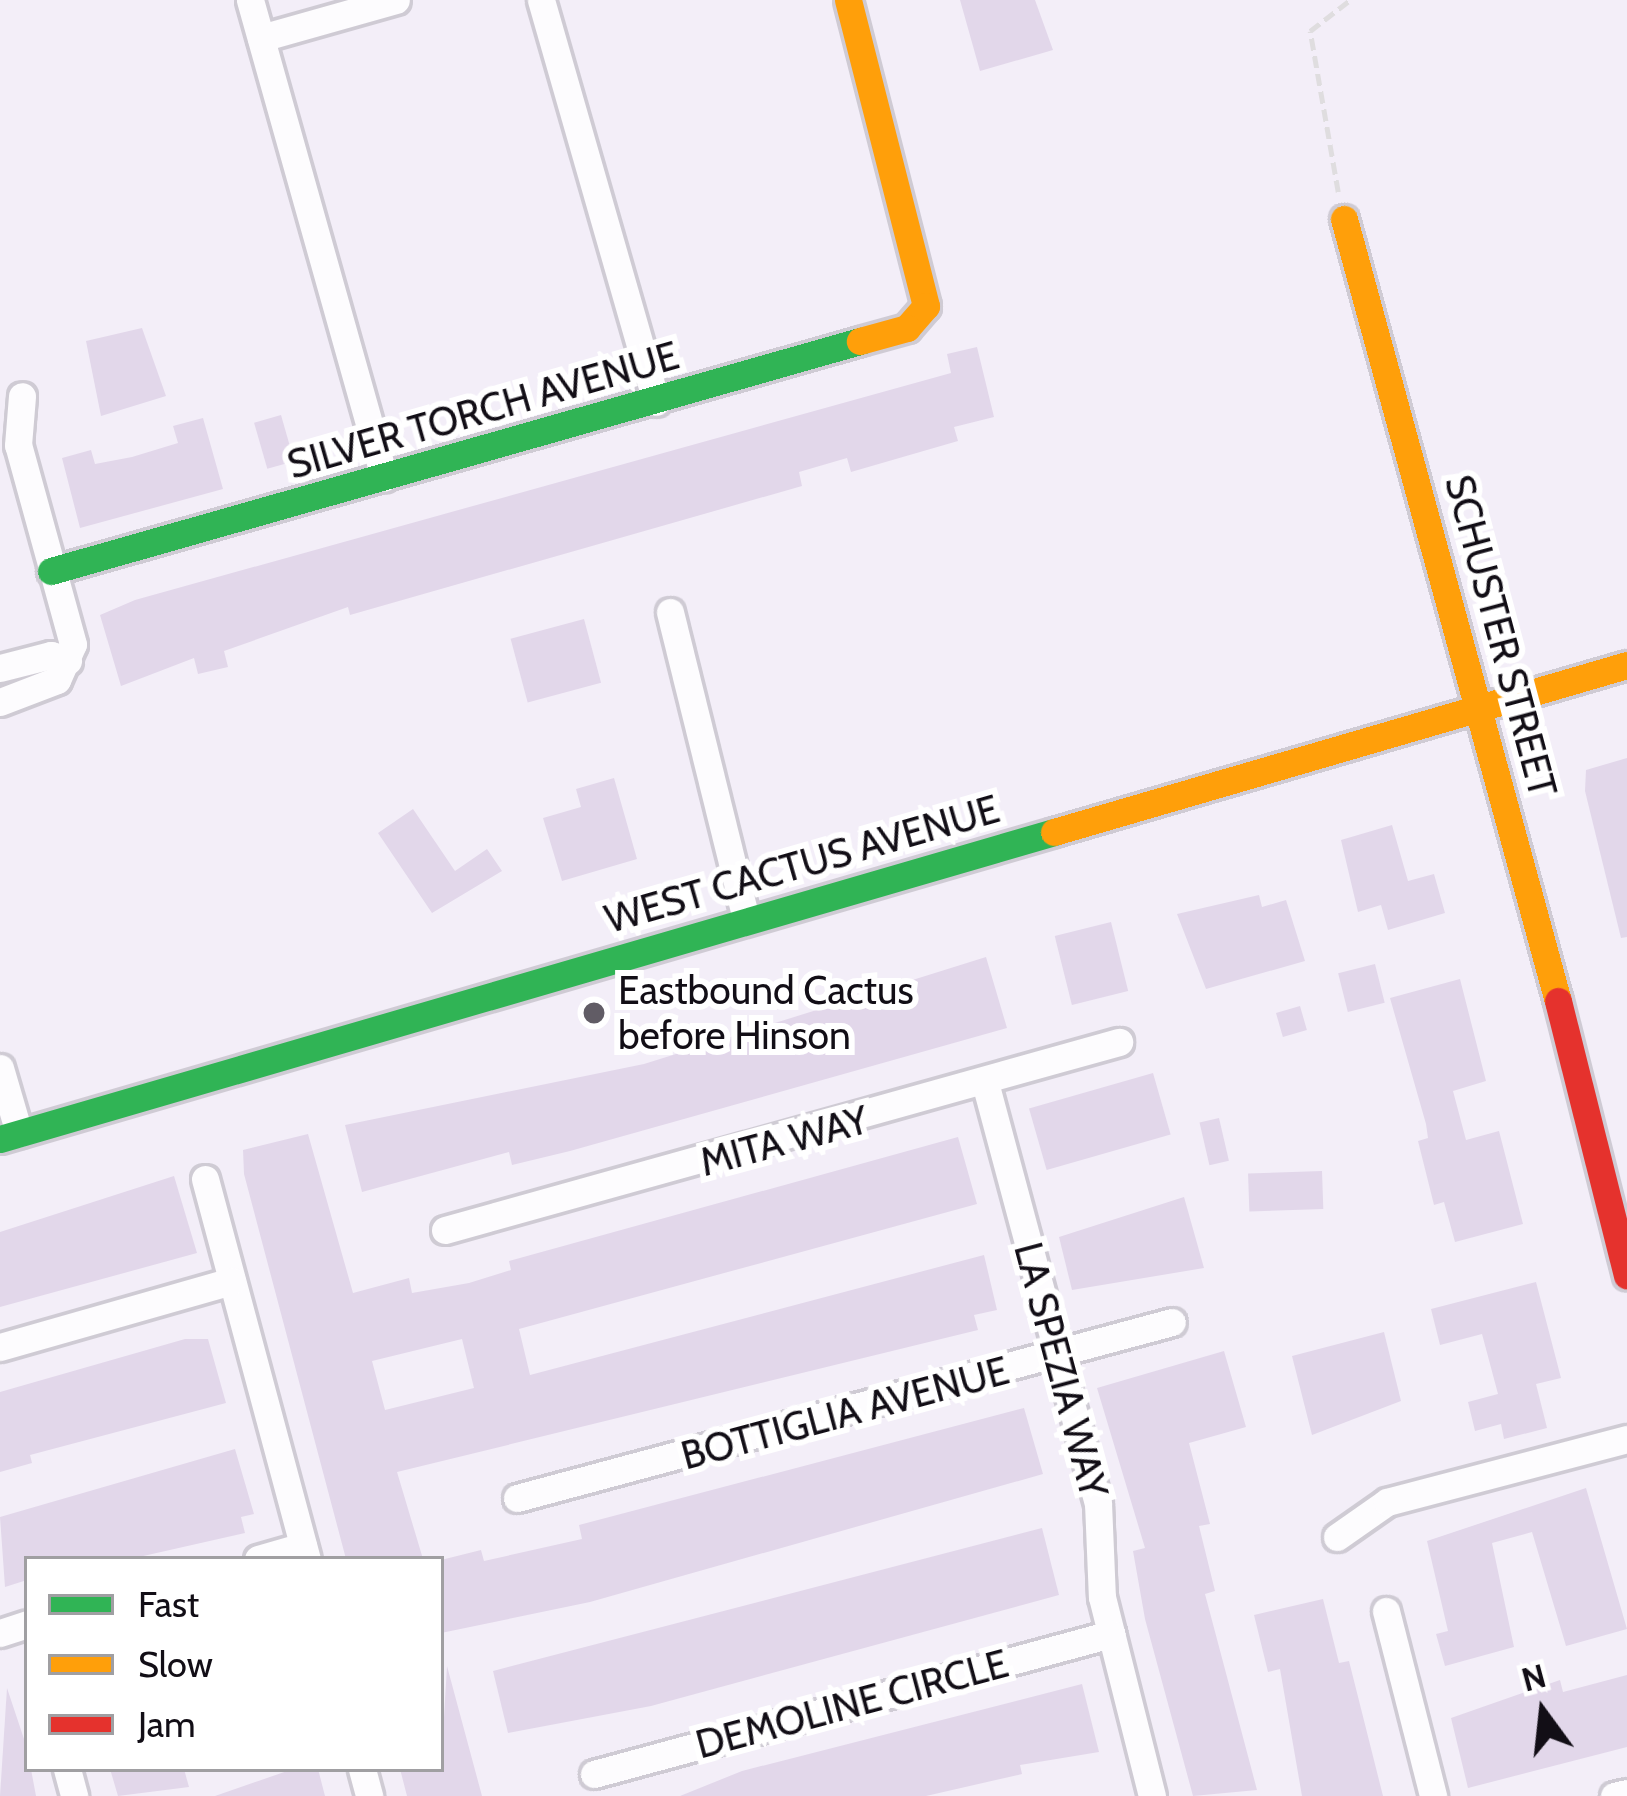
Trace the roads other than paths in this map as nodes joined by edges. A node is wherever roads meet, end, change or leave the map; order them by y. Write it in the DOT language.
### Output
graph roads {
  1 [pos="250,0"];
  2 [pos="396,0"];
  3 [pos="541,0"];
  4 [pos="848,0"];
  5 [pos="261,38"];
  6 [pos="1343,219"];
  7 [pos="22,396"];
  8 [pos="656,402"];
  9 [pos="384,478"];
  10 [pos="51,571"];
  11 [pos="670,613"];
  12 [pos="68,661"];
  13 [pos="1627,665"];
  14 [pos="0,668"];
  15 [pos="0,702"];
  16 [pos="1483,707"];
  17 [pos="746,918"];
  18 [pos="1119,1042"];
  19 [pos="0,1068"];
  20 [pos="986,1086"];
  21 [pos="9,1136"];
  22 [pos="205,1179"];
  23 [pos="445,1230"];
  24 [pos="1627,1275"];
  25 [pos="232,1281"];
  26 [pos="1172,1322"];
  27 [pos="0,1347"];
  28 [pos="1058,1357"];
  29 [pos="1627,1439"];
  30 [pos="517,1498"];
  31 [pos="1337,1537"];
  32 [pos="305,1553"];
  33 [pos="1386,1611"];
  34 [pos="1111,1634"];
  35 [pos="593,1774"];
  36 [pos="1627,1793"];
  37 [pos="1152,1796"];
  38 [pos="1433,1796"];
  39 [pos="1614,1796"];
  1 -- 5 [label="street"];
  2 -- 5 [label="street"];
  3 -- 8 [label="street"];
  4 -- 8 [label="street, SILVER TORCH AVENUE"];
  5 -- 9 [label="street"];
  6 -- 16 [label="street, SCHUSTER STREET"];
  7 -- 10 [label="street"];
  8 -- 9 [label="street, SILVER TORCH AVENUE"];
  9 -- 10 [label="street, SILVER TORCH AVENUE"];
  10 -- 12 [label="street"];
  11 -- 17 [label="street"];
  12 -- 14 [label="street"];
  12 -- 15 [label="street"];
  13 -- 16 [label="street, WEST CACTUS AVENUE"];
  16 -- 17 [label="street, WEST CACTUS AVENUE"];
  16 -- 24 [label="street, SCHUSTER STREET"];
  17 -- 21 [label="street, WEST CACTUS AVENUE"];
  18 -- 20 [label="street, MITA WAY"];
  19 -- 21 [label="street"];
  20 -- 23 [label="street, MITA WAY"];
  20 -- 28 [label="street, LA SPEZIA WAY"];
  22 -- 25 [label="street"];
  25 -- 27 [label="street"];
  25 -- 32 [label="street"];
  26 -- 28 [label="street, BOTTIGLIA AVENUE"];
  28 -- 30 [label="street, BOTTIGLIA AVENUE"];
  28 -- 34 [label="street, LA SPEZIA WAY"];
  29 -- 31 [label="street"];
  33 -- 38 [label="street"];
  34 -- 35 [label="street, DEMOLINE CIRCLE"];
  34 -- 37 [label="street, LA SPEZIA WAY"];
  36 -- 39 [label="street"];
}
